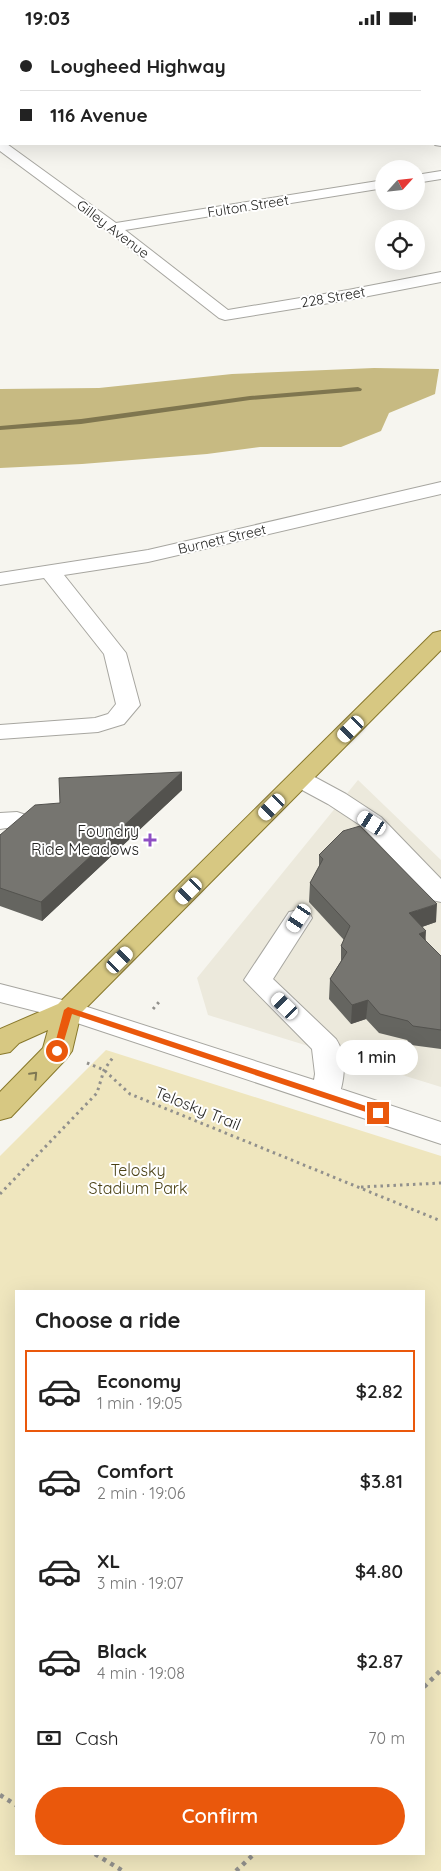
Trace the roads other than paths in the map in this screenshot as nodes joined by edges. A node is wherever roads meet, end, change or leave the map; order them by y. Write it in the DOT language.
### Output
graph roads {
  1 [pos="0,145"];
  2 [pos="441,175"];
  3 [pos="425,178"];
  4 [pos="375,185"];
  5 [pos="113,228"];
  6 [pos="441,277"];
  7 [pos="225,315"];
  8 [pos="441,488"];
  9 [pos="50,572"];
  10 [pos="0,579"];
  11 [pos="441,638"];
  12 [pos="0,732"];
  13 [pos="300,779"];
  14 [pos="441,894"];
  15 [pos="299,918"];
  16 [pos="0,993"];
  17 [pos="68,1010"];
  18 [pos="0,1045"];
  19 [pos="325,1095"];
  20 [pos="0,1110"];
  21 [pos="441,1133"];
  1 -- 5 [label="street, Gilley Avenue"];
  2 -- 3 [label="street"];
  4 -- 5 [label="street, Fulton Street"];
  5 -- 7 [label="street, Gilley Avenue"];
  6 -- 7 [label="street, 228 Street"];
  8 -- 9 [label="street, Burnett Street"];
  9 -- 10 [label="street, Burnett Street"];
  9 -- 12 [label="street"];
  11 -- 13 [label="main road"];
  13 -- 14 [label="street"];
  13 -- 17 [label="main road"];
  15 -- 19 [label="street"];
  16 -- 17 [label="street"];
  17 -- 18 [label="main road"];
  17 -- 19 [label="street"];
  20 -- 17 [label="main road, one-way"];
  19 -- 21 [label="street"];
}
